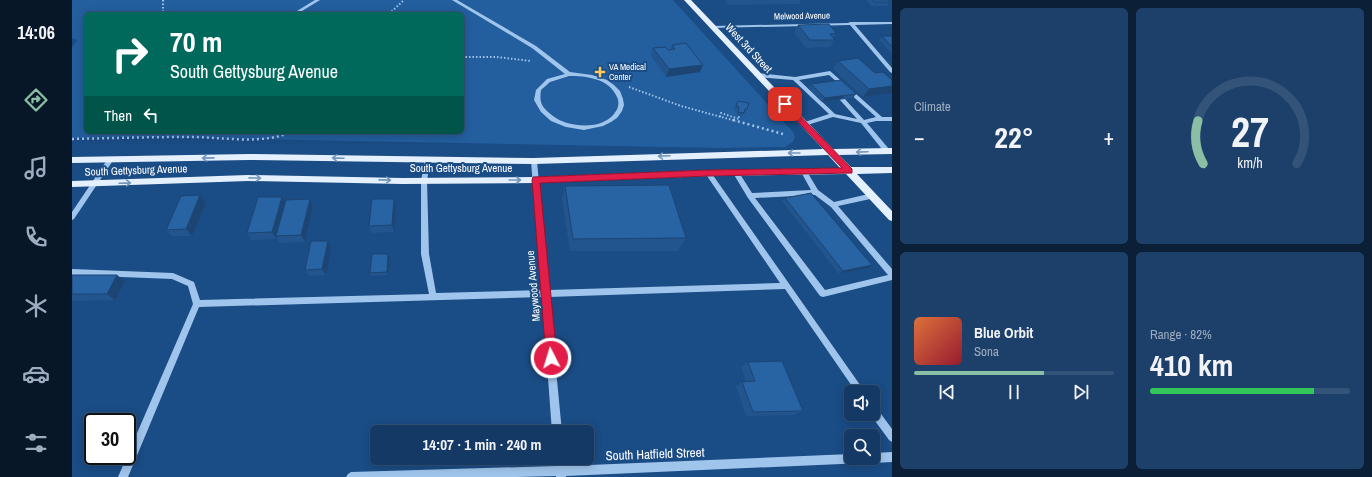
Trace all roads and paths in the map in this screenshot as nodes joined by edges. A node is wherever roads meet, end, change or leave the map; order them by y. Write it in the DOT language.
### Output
graph roads {
  1 [pos="163,0"];
  2 [pos="318,0"];
  3 [pos="404,0"];
  4 [pos="454,0"];
  5 [pos="687,0"];
  6 [pos="163,12"];
  7 [pos="297,12"];
  8 [pos="391,12"];
  9 [pos="892,23"];
  10 [pos="850,24"];
  11 [pos="712,27"];
  12 [pos="464,57"];
  13 [pos="532,61"];
  14 [pos="892,71"];
  15 [pos="569,74"];
  16 [pos="757,75"];
  17 [pos="817,76"];
  18 [pos="795,79"];
  19 [pos="822,80"];
  20 [pos="604,81"];
  21 [pos="842,99"];
  22 [pos="833,115"];
  23 [pos="740,116"];
  24 [pos="720,117"];
  25 [pos="881,119"];
  26 [pos="892,119"];
  27 [pos="863,122"];
  28 [pos="804,124"];
  29 [pos="286,134"];
  30 [pos="783,134"];
  31 [pos="72,139"];
  32 [pos="890,151"];
  33 [pos="832,153"];
  34 [pos="111,159"];
  35 [pos="72,160"];
  36 [pos="427,160"];
  37 [pos="534,161"];
  38 [pos="892,170"];
  39 [pos="849,171"];
  40 [pos="736,172"];
  41 [pos="804,172"];
  42 [pos="708,173"];
  43 [pos="536,180"];
  44 [pos="424,181"];
  45 [pos="72,184"];
  46 [pos="95,184"];
  47 [pos="816,192"];
  48 [pos="750,196"];
  49 [pos="873,196"];
  50 [pos="833,205"];
  51 [pos="72,217"];
  52 [pos="892,217"];
  53 [pos="72,272"];
  54 [pos="892,276"];
  55 [pos="786,286"];
  56 [pos="546,294"];
  57 [pos="433,297"];
  58 [pos="197,304"];
  59 [pos="855,385"];
  60 [pos="880,420"];
  61 [pos="556,425"];
  62 [pos="892,437"];
  63 [pos="892,457"];
  64 [pos="880,458"];
  65 [pos="844,459"];
  66 [pos="561,474"];
  67 [pos="123,477"];
  68 [pos="351,477"];
  1 -- 6 [label="path"];
  2 -- 7 [label="street"];
  3 -- 8 [label="path"];
  4 -- 15 [label="street"];
  5 -- 11 [label="main road, West 3rd Street"];
  9 -- 10 [label="street, Melwood Avenue"];
  10 -- 11 [label="street, Melwood Avenue"];
  10 -- 14 [label="street"];
  11 -- 16 [label="main road, West 3rd Street"];
  12 -- 13 [label="path"];
  15 -- 20 [label="street"];
  15 -- 20 [label="street"];
  16 -- 18 [label="street"];
  16 -- 28 [label="main road, West 3rd Street"];
  17 -- 18 [label="street"];
  17 -- 19 [label="street"];
  17 -- 25 [label="street"];
  18 -- 22 [label="street"];
  20 -- 24 [label="path"];
  21 -- 27 [label="street"];
  22 -- 27 [label="street"];
  22 -- 28 [label="street"];
  23 -- 24 [label="path"];
  24 -- 30 [label="path"];
  25 -- 26 [label="street"];
  25 -- 27 [label="street"];
  27 -- 32 [label="street"];
  28 -- 33 [label="main road, West 3rd Street"];
  29 -- 31 [label="path"];
  32 -- 33 [label="main road, South Gettysburg Avenue, one-way"];
  33 -- 37 [label="main road, South Gettysburg Avenue, one-way"];
  33 -- 39 [label="main road, West 3rd Street"];
  34 -- 35 [label="main road, South Gettysburg Avenue"];
  36 -- 34 [label="main road, South Gettysburg Avenue, one-way"];
  34 -- 46 [label="street"];
  36 -- 37 [label="main road, South Gettysburg Avenue"];
  36 -- 44 [label="street"];
  37 -- 43 [label="street, Maywood Avenue"];
  38 -- 39 [label="main road, South Gettysburg Avenue"];
  39 -- 41 [label="main road, South Gettysburg Avenue"];
  39 -- 49 [label="main road, West 3rd Street"];
  40 -- 41 [label="main road, South Gettysburg Avenue"];
  40 -- 42 [label="main road, South Gettysburg Avenue"];
  40 -- 48 [label="street"];
  41 -- 47 [label="street"];
  42 -- 43 [label="main road, South Gettysburg Avenue"];
  42 -- 55 [label="street"];
  44 -- 43 [label="main road, South Gettysburg Avenue, one-way"];
  43 -- 56 [label="street, Maywood Avenue"];
  46 -- 44 [label="main road, South Gettysburg Avenue, one-way"];
  44 -- 57 [label="street"];
  45 -- 46 [label="main road, South Gettysburg Avenue"];
  46 -- 51 [label="street"];
  47 -- 48 [label="street"];
  47 -- 50 [label="street"];
  48 -- 54 [label="street"];
  49 -- 50 [label="street"];
  49 -- 52 [label="main road, West 3rd Street"];
  50 -- 54 [label="street"];
  53 -- 58 [label="street"];
  55 -- 56 [label="street"];
  55 -- 59 [label="street"];
  56 -- 57 [label="street"];
  56 -- 61 [label="street, Maywood Avenue"];
  57 -- 58 [label="street"];
  58 -- 67 [label="street"];
  60 -- 62 [label="street"];
  63 -- 64 [label="street"];
  65 -- 66 [label="street, South Hatfield Street"];
  66 -- 68 [label="street, South Hatfield Street"];
}
